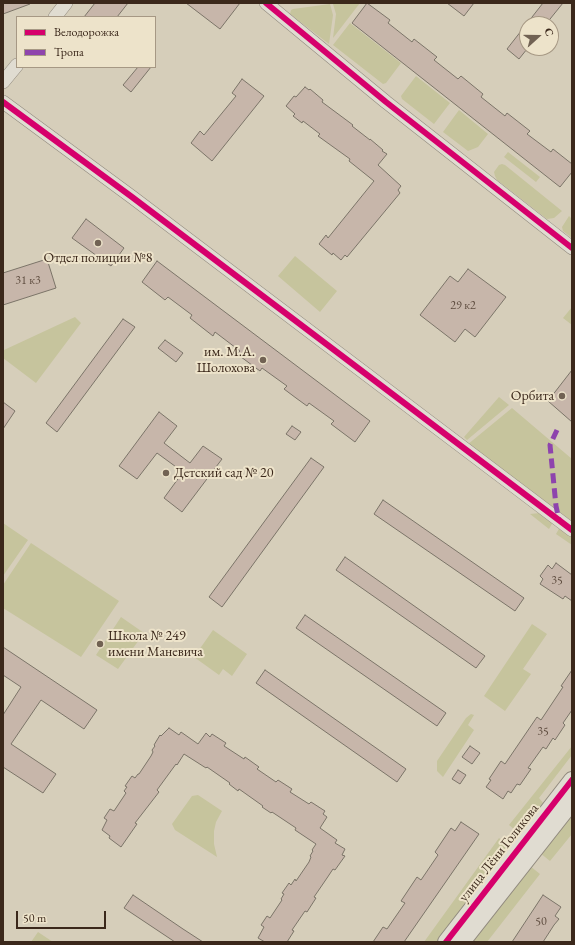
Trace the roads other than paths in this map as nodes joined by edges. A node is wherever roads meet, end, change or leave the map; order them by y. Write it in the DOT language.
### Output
graph roads {
  1 [pos="66,3"];
  2 [pos="266,3"];
  3 [pos="56,16"];
  4 [pos="16,66"];
  5 [pos="3,82"];
  6 [pos="3,102"];
  7 [pos="572,248"];
  8 [pos="572,530"];
  9 [pos="572,780"];
  10 [pos="572,802"];
  11 [pos="446,942"];
  12 [pos="462,942"];
  1 -- 3 [label="street"];
  2 -- 7 [label="street"];
  4 -- 5 [label="street"];
  6 -- 8 [label="street"];
  9 -- 11 [label="street, улица Лёни Голикова"];
  10 -- 12 [label="street, улица Лёни Голикова"];
}
